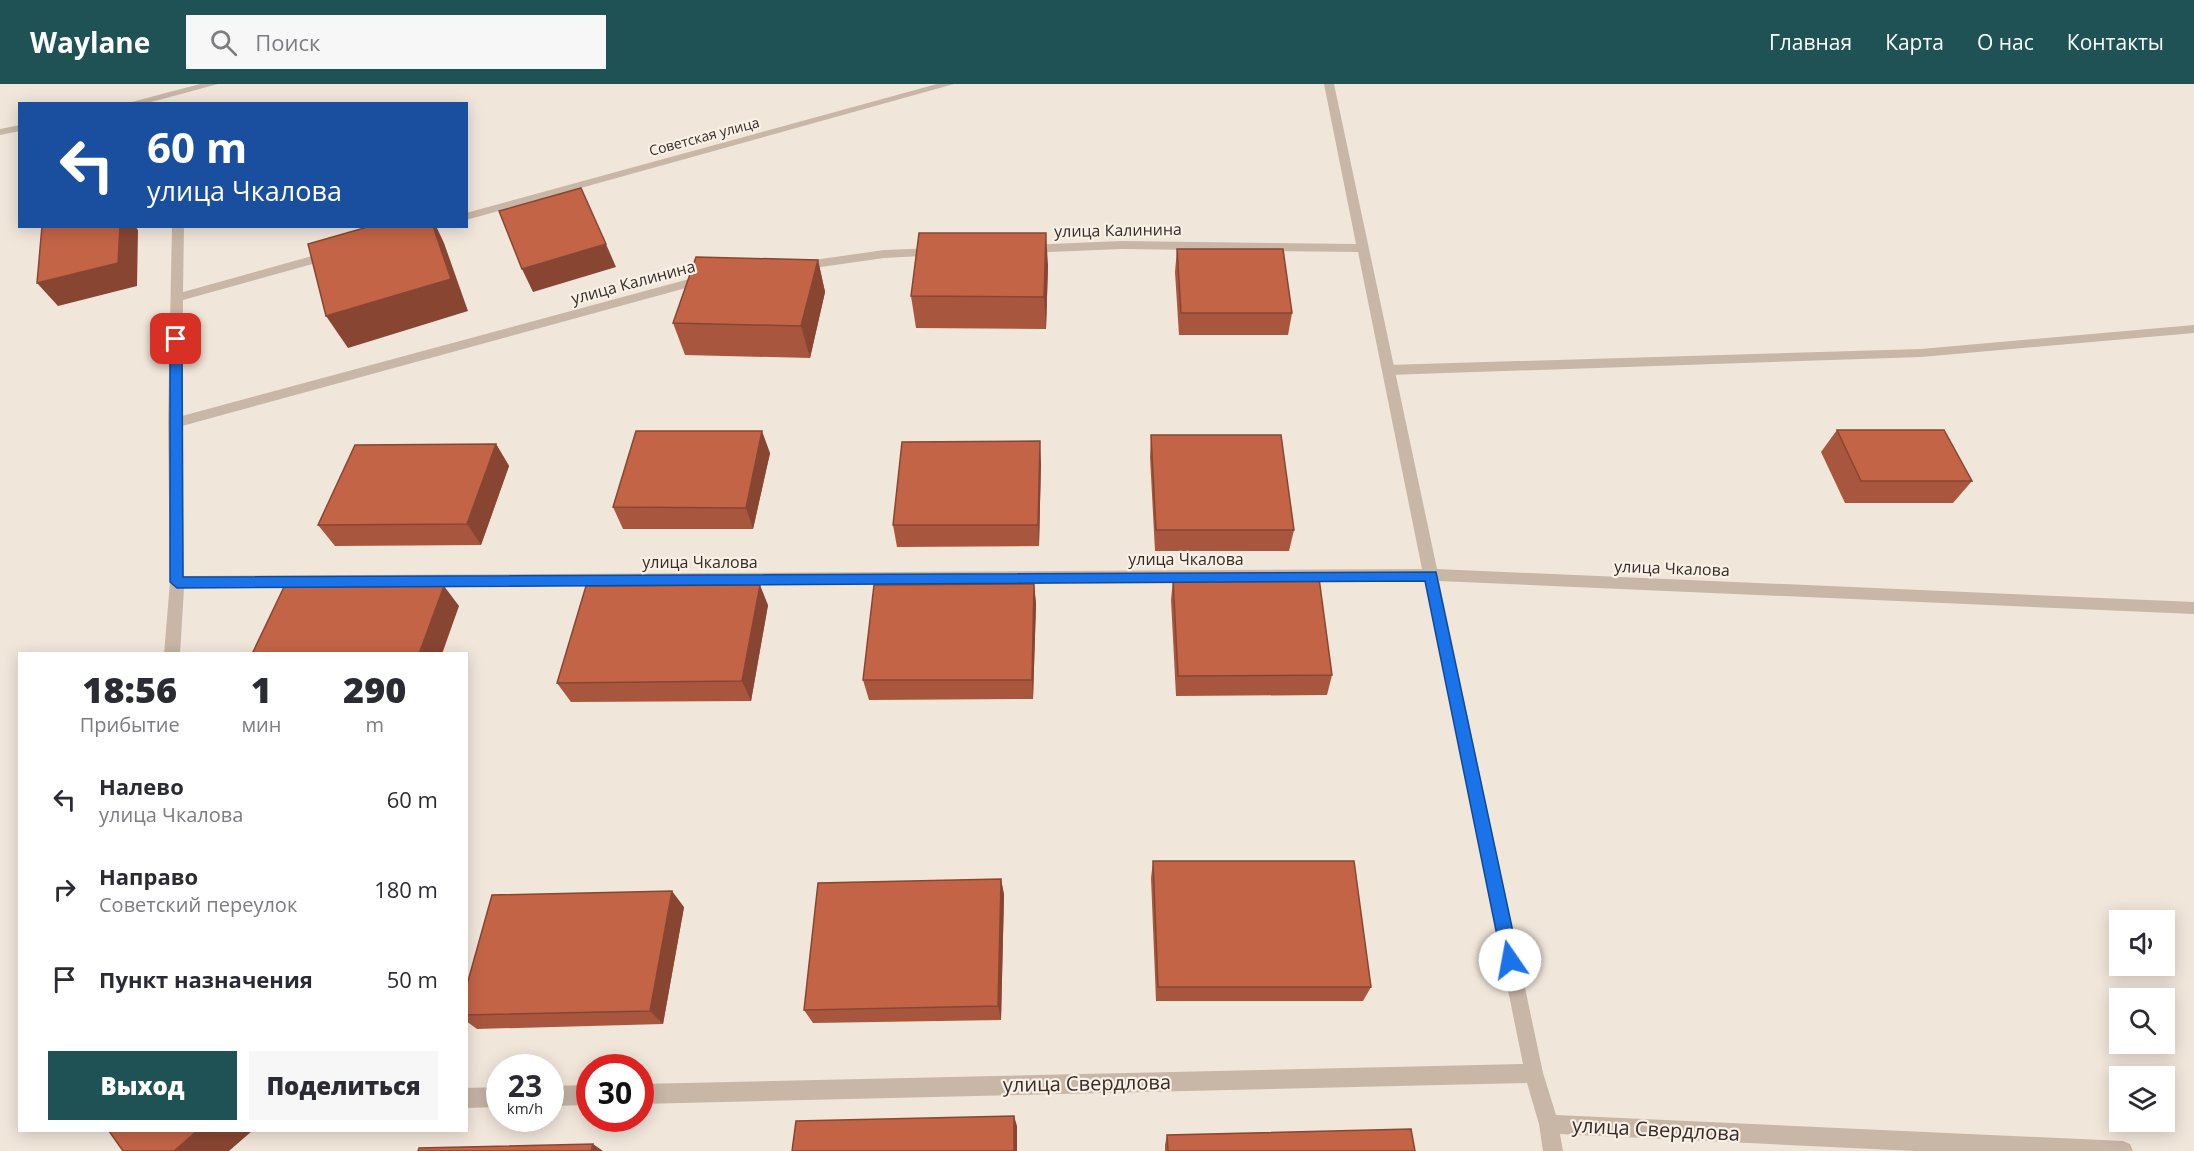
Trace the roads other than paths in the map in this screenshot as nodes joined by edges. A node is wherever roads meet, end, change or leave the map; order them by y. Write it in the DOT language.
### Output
graph roads {
  1 [pos="213,84"];
  2 [pos="949,84"];
  3 [pos="1329,84"];
  4 [pos="179,98"];
  5 [pos="146,102"];
  6 [pos="18,128"];
  7 [pos="0,132"];
  8 [pos="468,217"];
  9 [pos="178,228"];
  10 [pos="1363,248"];
  11 [pos="1014,249"];
  12 [pos="345,251"];
  13 [pos="955,251"];
  14 [pos="781,268"];
  15 [pos="713,278"];
  16 [pos="177,298"];
  17 [pos="2194,329"];
  18 [pos="1388,370"];
  19 [pos="175,423"];
  20 [pos="1431,575"];
  21 [pos="177,582"];
  22 [pos="2194,608"];
  23 [pos="172,652"];
  24 [pos="1534,1073"];
  25 [pos="654,1094"];
  26 [pos="486,1097"];
  27 [pos="468,1098"];
  28 [pos="1549,1124"];
  29 [pos="1553,1151"];
  30 [pos="2123,1151"];
  1 -- 4 [label="street"];
  2 -- 8 [label="street, Советская улица"];
  3 -- 10 [label="street"];
  4 -- 5 [label="street"];
  6 -- 7 [label="street"];
  9 -- 16 [label="street"];
  10 -- 11 [label="street, улица Калинина"];
  10 -- 18 [label="street"];
  12 -- 16 [label="street"];
  13 -- 14 [label="street"];
  15 -- 19 [label="street, улица Калинина"];
  16 -- 19 [label="street"];
  17 -- 18 [label="street"];
  18 -- 20 [label="street"];
  19 -- 21 [label="street"];
  20 -- 21 [label="street, улица Чкалова"];
  20 -- 22 [label="street, улица Чкалова"];
  20 -- 24 [label="street"];
  21 -- 23 [label="street"];
  24 -- 25 [label="street, улица Свердлова"];
  24 -- 28 [label="street"];
  26 -- 27 [label="street"];
  28 -- 29 [label="street"];
  28 -- 30 [label="street, улица Свердлова"];
}
